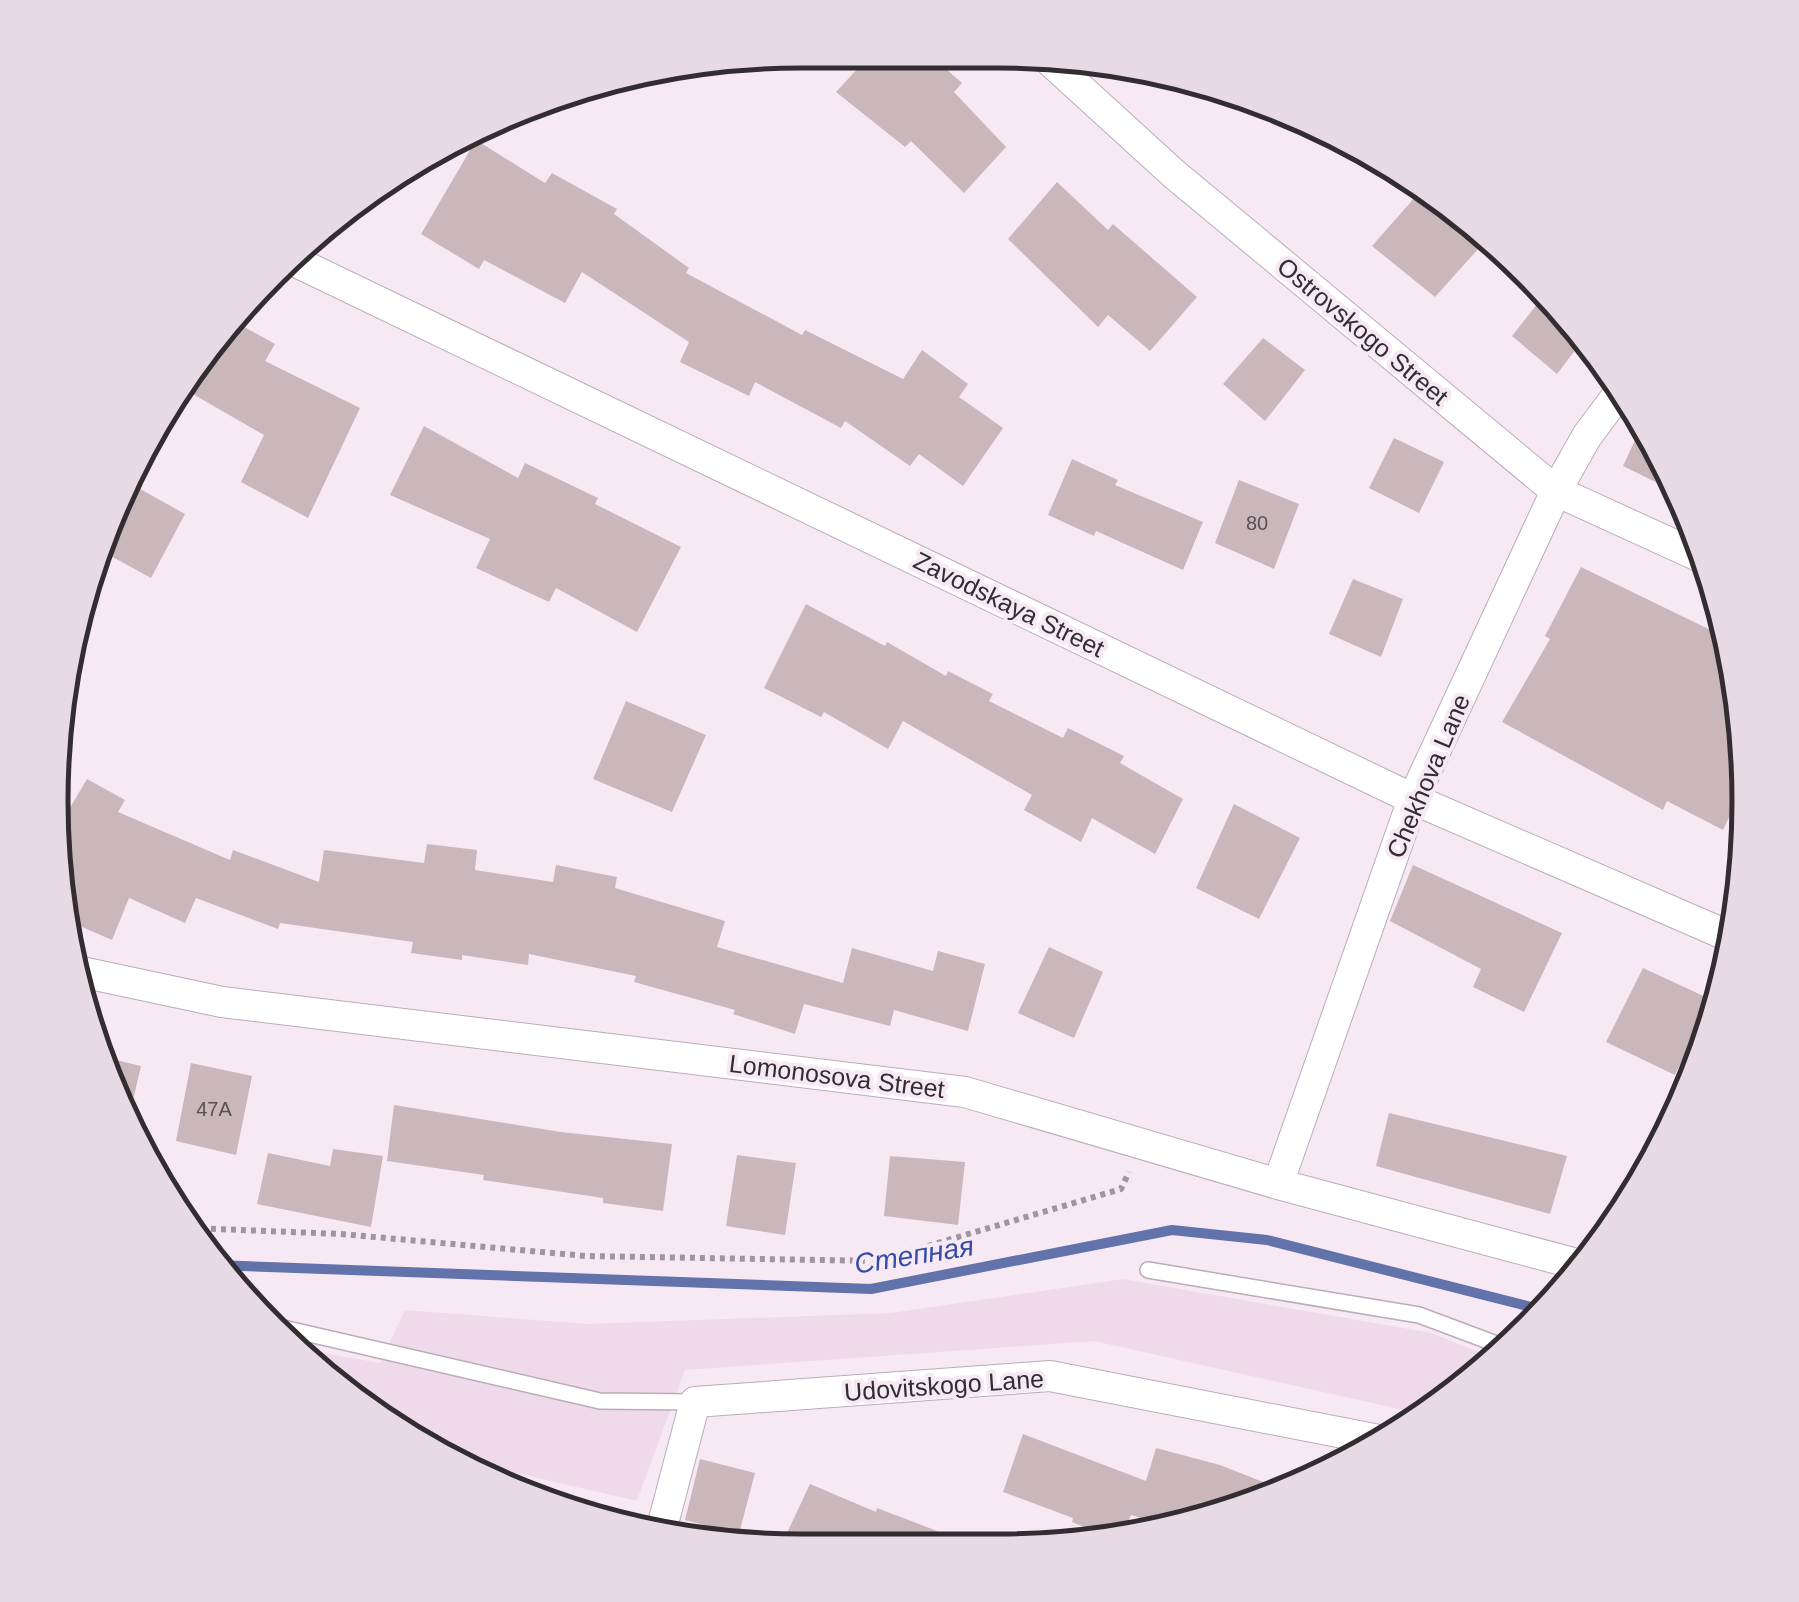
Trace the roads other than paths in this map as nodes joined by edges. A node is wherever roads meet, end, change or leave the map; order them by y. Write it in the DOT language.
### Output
graph roads {
  1 [pos="1061,71"];
  2 [pos="301,264"];
  3 [pos="1613,401"];
  4 [pos="1556,491"];
  5 [pos="1688,551"];
  6 [pos="1414,798"];
  7 [pos="1719,931"];
  8 [pos="88,973"];
  9 [pos="1278,1184"];
  10 [pos="1568,1262"];
  11 [pos="1148,1270"];
  12 [pos="293,1330"];
  13 [pos="1492,1343"];
  14 [pos="695,1402"];
  15 [pos="1363,1437"];
  16 [pos="664,1521"];
  1 -- 4 [label="street, Ostrovskogo Street"];
  2 -- 6 [label="street, Zavodskaya Street"];
  3 -- 4 [label="street, Chekhova Lane"];
  4 -- 5 [label="street, Ostrovskogo Street"];
  4 -- 6 [label="street, Chekhova Lane"];
  6 -- 7 [label="street, Zavodskaya Street"];
  6 -- 9 [label="street, Chekhova Lane"];
  8 -- 9 [label="street, Lomonosova Street"];
  9 -- 10 [label="street, Lomonosova Street"];
  11 -- 13 [label="lane"];
  12 -- 14 [label="lane"];
  14 -- 15 [label="street, Udovitskogo Lane"];
  14 -- 16 [label="street"];
}
